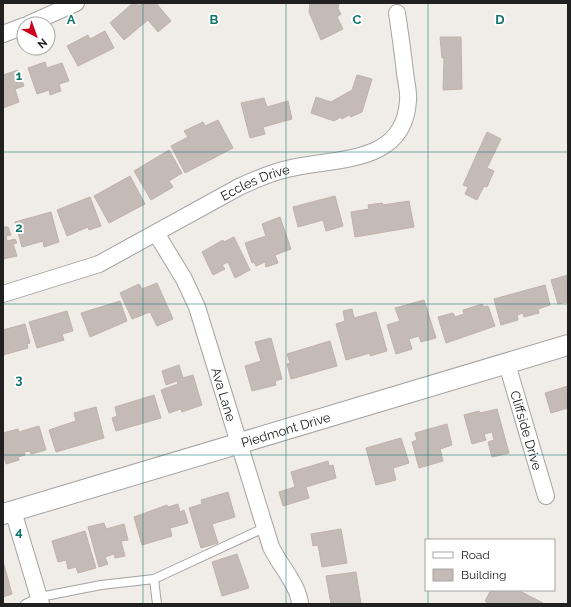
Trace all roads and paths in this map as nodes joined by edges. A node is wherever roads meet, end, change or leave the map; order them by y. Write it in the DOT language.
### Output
graph roads {
  1 [pos="76,3"];
  2 [pos="397,13"];
  3 [pos="47,16"];
  4 [pos="16,29"];
  5 [pos="3,34"];
  6 [pos="156,233"];
  7 [pos="3,294"];
  8 [pos="568,345"];
  9 [pos="507,364"];
  10 [pos="238,444"];
  11 [pos="546,496"];
  12 [pos="8,513"];
  13 [pos="264,528"];
  14 [pos="154,579"];
  15 [pos="40,600"];
  16 [pos="25,604"];
  17 [pos="157,604"];
  18 [pos="300,604"];
  1 -- 3 [label="street"];
  2 -- 6 [label="street, Eccles Drive"];
  4 -- 5 [label="street"];
  6 -- 7 [label="street, Eccles Drive"];
  6 -- 10 [label="street, Ava Lane"];
  8 -- 9 [label="street, Piedmont Drive"];
  9 -- 10 [label="street, Piedmont Drive"];
  9 -- 11 [label="street, Cliffside Drive"];
  10 -- 12 [label="street, Piedmont Drive"];
  10 -- 13 [label="street, Ava Lane"];
  12 -- 15 [label="street"];
  13 -- 14 [label="lane"];
  13 -- 18 [label="street, Ava Lane"];
  14 -- 15 [label="lane"];
  14 -- 17 [label="lane"];
  15 -- 16 [label="lane"];
}
